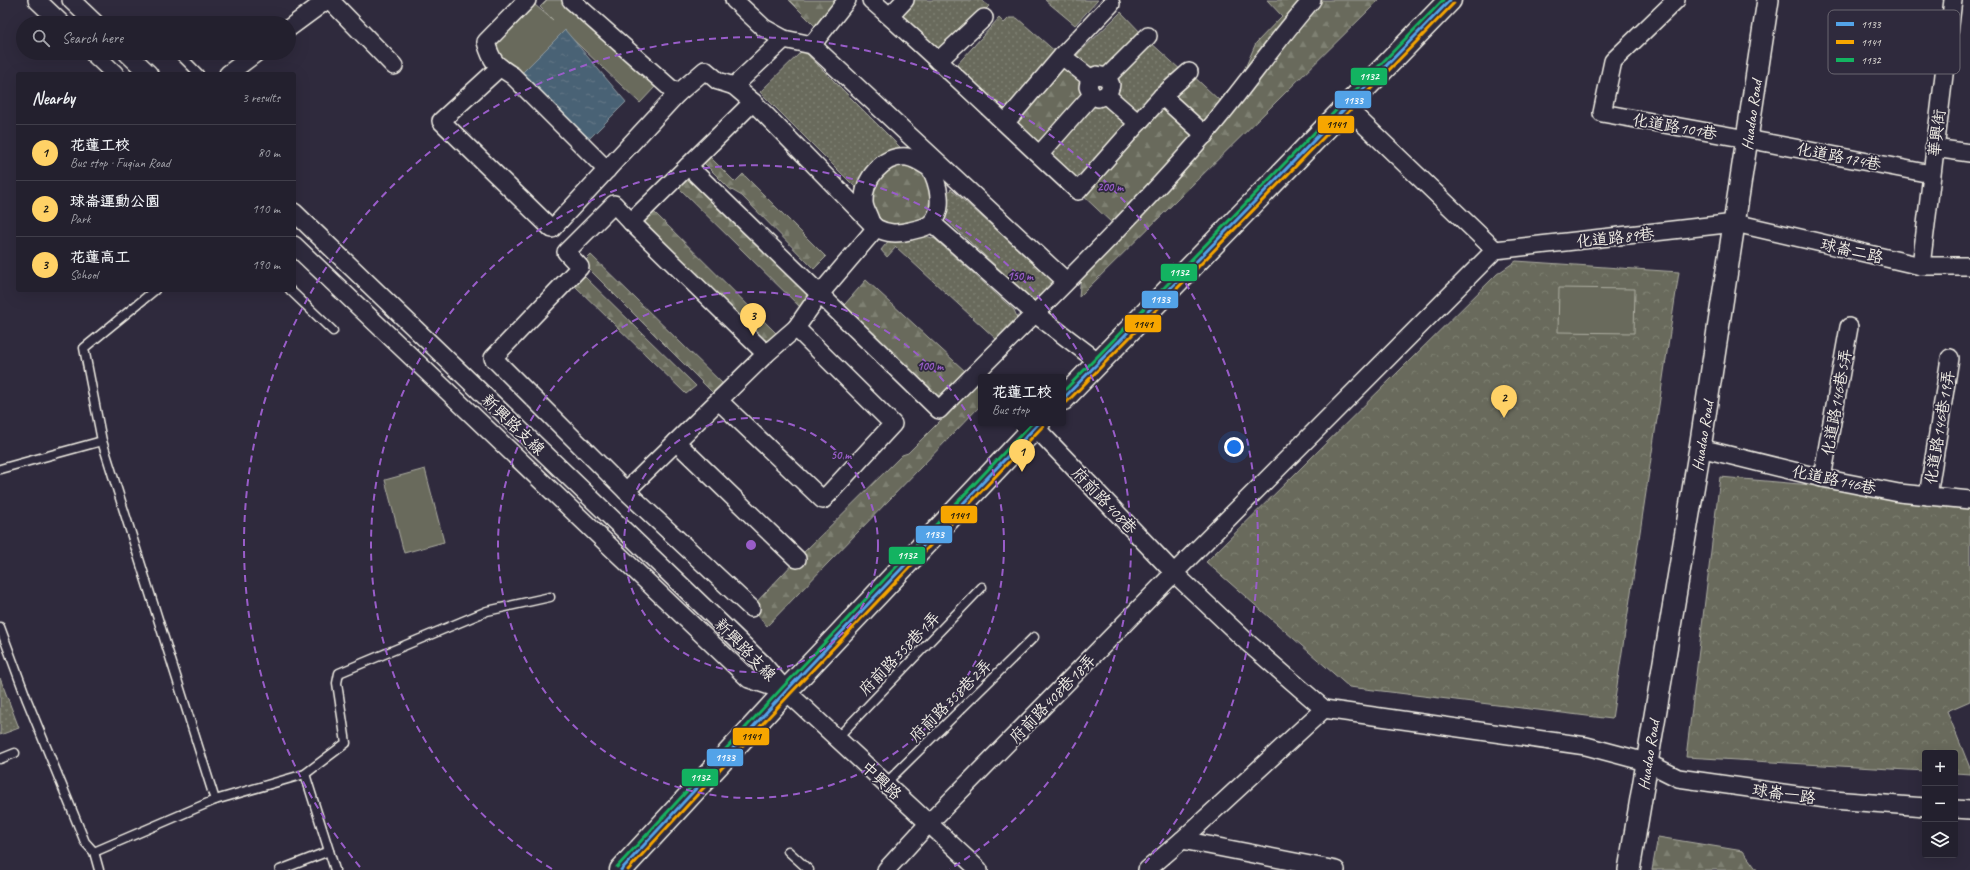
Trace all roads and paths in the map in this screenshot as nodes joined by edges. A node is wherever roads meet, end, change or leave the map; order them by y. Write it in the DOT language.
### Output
graph roads {
  1 [pos="37,0"];
  2 [pos="71,0"];
  3 [pos="327,0"];
  4 [pos="330,0"];
  5 [pos="527,0"];
  6 [pos="571,0"];
  7 [pos="734,0"];
  8 [pos="847,0"];
  9 [pos="871,0"];
  10 [pos="905,0"];
  11 [pos="1312,0"];
  12 [pos="1450,0"];
  13 [pos="1676,0"];
  14 [pos="1768,0"];
  15 [pos="1952,0"];
  16 [pos="1111,4"];
  17 [pos="1951,10"];
  18 [pos="54,16"];
  19 [pos="88,16"];
  20 [pos="890,16"];
  21 [pos="984,18"];
  22 [pos="296,23"];
  23 [pos="1148,36"];
  24 [pos="784,39"];
  25 [pos="812,45"];
  26 [pos="1062,56"];
  27 [pos="100,60"];
  28 [pos="134,60"];
  29 [pos="185,60"];
  30 [pos="247,60"];
  31 [pos="938,61"];
  32 [pos="394,66"];
  33 [pos="500,68"];
  34 [pos="113,72"];
  35 [pos="147,72"];
  36 [pos="197,72"];
  37 [pos="231,72"];
  38 [pos="1189,72"];
  39 [pos="1943,74"];
  40 [pos="734,86"];
  41 [pos="1096,89"];
  42 [pos="677,94"];
  43 [pos="1162,96"];
  44 [pos="753,102"];
  45 [pos="1346,107"];
  46 [pos="1006,122"];
  47 [pos="1138,124"];
  48 [pos="1205,134"];
  49 [pos="1747,139"];
  50 [pos="1934,148"];
  51 [pos="1970,153"];
  52 [pos="1039,155"];
  53 [pos="933,165"];
  54 [pos="688,166"];
  55 [pos="607,170"];
  56 [pos="1931,174"];
  57 [pos="296,214"];
  58 [pos="631,222"];
  59 [pos="932,223"];
  60 [pos="1735,223"];
  61 [pos="874,225"];
  62 [pos="296,247"];
  63 [pos="1495,250"];
  64 [pos="1921,266"];
  65 [pos="1970,266"];
  66 [pos="1066,281"];
  67 [pos="153,292"];
  68 [pos="292,292"];
  69 [pos="819,295"];
  70 [pos="1034,314"];
  71 [pos="1849,327"];
  72 [pos="796,328"];
  73 [pos="333,331"];
  74 [pos="766,354"];
  75 [pos="1950,358"];
  76 [pos="1100,363"];
  77 [pos="1066,396"];
  78 [pos="719,400"];
  79 [pos="1036,426"];
  80 [pos="1038,426"];
  81 [pos="102,441"];
  82 [pos="676,442"];
  83 [pos="1700,448"];
  84 [pos="0,469"];
  85 [pos="1822,478"];
  86 [pos="626,491"];
  87 [pos="1928,496"];
  88 [pos="1970,500"];
  89 [pos="797,559"];
  90 [pos="1174,573"];
  91 [pos="982,587"];
  92 [pos="550,597"];
  93 [pos="751,608"];
  94 [pos="0,627"];
  95 [pos="1034,637"];
  96 [pos="786,691"];
  97 [pos="1324,709"];
  98 [pos="837,738"];
  99 [pos="15,753"];
  100 [pos="0,759"];
  101 [pos="1646,762"];
  102 [pos="305,774"];
  103 [pos="886,783"];
  104 [pos="214,800"];
  105 [pos="1922,807"];
  106 [pos="1958,809"];
  107 [pos="1970,810"];
  108 [pos="929,823"];
  109 [pos="1182,840"];
  110 [pos="788,851"];
  111 [pos="94,852"];
  112 [pos="329,852"];
  113 [pos="99,870"];
  114 [pos="280,870"];
  115 [pos="335,870"];
  116 [pos="621,870"];
  117 [pos="809,870"];
  118 [pos="886,870"];
  119 [pos="979,870"];
  120 [pos="1147,870"];
  121 [pos="1336,870"];
  122 [pos="1629,870"];
  1 -- 18 [label="street"];
  2 -- 19 [label="street"];
  3 -- 22 [label="street"];
  4 -- 32 [label="street"];
  5 -- 33 [label="street"];
  6 -- 42 [label="street"];
  7 -- 24 [label="street"];
  8 -- 25 [label="street"];
  9 -- 20 [label="street"];
  10 -- 20 [label="street"];
  11 -- 48 [label="street"];
  12 -- 45 [label="main road"];
  13 -- 49 [label="street, 化道路101巷"];
  14 -- 49 [label="street, Huadao Road"];
  15 -- 17 [label="street, 華興街"];
  16 -- 26 [label="street"];
  20 -- 31 [label="street"];
  21 -- 31 [label="street"];
  23 -- 41 [label="street"];
  24 -- 25 [label="street"];
  24 -- 40 [label="street"];
  25 -- 53 [label="street"];
  26 -- 41 [label="street"];
  26 -- 46 [label="street"];
  27 -- 34 [label="street"];
  28 -- 35 [label="street"];
  29 -- 36 [label="lane"];
  30 -- 37 [label="street"];
  31 -- 46 [label="street"];
  33 -- 55 [label="street"];
  33 -- 55 [label="street"];
  38 -- 43 [label="street"];
  39 -- 50 [label="street, 華興街"];
  40 -- 42 [label="street"];
  40 -- 44 [label="street"];
  41 -- 47 [label="street"];
  41 -- 52 [label="street"];
  42 -- 55 [label="street"];
  43 -- 47 [label="street"];
  43 -- 48 [label="street"];
  44 -- 54 [label="street"];
  44 -- 61 [label="street"];
  45 -- 63 [label="street"];
  45 -- 76 [label="main road"];
  46 -- 52 [label="street"];
  47 -- 52 [label="street"];
  48 -- 66 [label="street"];
  49 -- 56 [label="street, 化道路174巷"];
  49 -- 60 [label="street, Huadao Road"];
  50 -- 51 [label="street"];
  50 -- 56 [label="street, 華興街"];
  53 -- 59 [label="street"];
  53 -- 61 [label="street"];
  53 -- 66 [label="street"];
  54 -- 58 [label="street"];
  54 -- 69 [label="street"];
  56 -- 64 [label="street, 華興街"];
  57 -- 96 [label="street, 新興路支線"];
  58 -- 74 [label="street"];
  58 -- 86 [label="street"];
  59 -- 61 [label="street"];
  59 -- 70 [label="street"];
  60 -- 63 [label="street, 化道路89巷"];
  60 -- 64 [label="street, 球崙二路"];
  60 -- 83 [label="street, Huadao Road"];
  61 -- 69 [label="street"];
  62 -- 96 [label="street, 新興路支線"];
  63 -- 90 [label="street, 府前路408巷18弄"];
  64 -- 65 [label="street, 球崙二路"];
  66 -- 70 [label="street"];
  67 -- 81 [label="lane"];
  68 -- 73 [label="lane"];
  69 -- 70 [label="street"];
  69 -- 72 [label="street"];
  70 -- 76 [label="street"];
  71 -- 85 [label="street, 化道路146巷5弄"];
  72 -- 74 [label="street"];
  72 -- 78 [label="street"];
  74 -- 78 [label="street"];
  75 -- 87 [label="street, 化道路146巷19弄"];
  76 -- 77 [label="main road"];
  78 -- 82 [label="street"];
  79 -- 96 [label="main road"];
  80 -- 90 [label="street, 府前路408巷"];
  81 -- 84 [label="lane"];
  81 -- 104 [label="lane"];
  82 -- 86 [label="street"];
  82 -- 89 [label="street"];
  83 -- 85 [label="street, 化道路146巷"];
  83 -- 101 [label="street, Huadao Road"];
  85 -- 87 [label="street, 化道路146巷"];
  86 -- 93 [label="street"];
  87 -- 88 [label="street, 化道路146巷"];
  90 -- 97 [label="street, 府前路408巷"];
  90 -- 108 [label="street, 府前路408巷18弄"];
  91 -- 98 [label="lane, 府前路358巷1弄"];
  92 -- 102 [label="lane"];
  94 -- 111 [label="lane"];
  95 -- 103 [label="lane, 府前路358巷2弄"];
  96 -- 98 [label="street, 中興路"];
  96 -- 116 [label="main road"];
  97 -- 101 [label="street, 球崙一路"];
  97 -- 109 [label="street"];
  98 -- 103 [label="street, 中興路"];
  99 -- 100 [label="lane"];
  101 -- 105 [label="street, 球崙一路"];
  101 -- 122 [label="street, Huadao Road"];
  102 -- 104 [label="lane"];
  102 -- 112 [label="lane"];
  103 -- 108 [label="street, 中興路"];
  104 -- 111 [label="lane"];
  106 -- 107 [label="street"];
  108 -- 118 [label="street, 府前路408巷18弄"];
  108 -- 119 [label="street, 中興路"];
  109 -- 120 [label="street"];
  109 -- 121 [label="street"];
  110 -- 117 [label="lane"];
  111 -- 113 [label="lane"];
  112 -- 114 [label="lane"];
  112 -- 115 [label="lane"];
}
